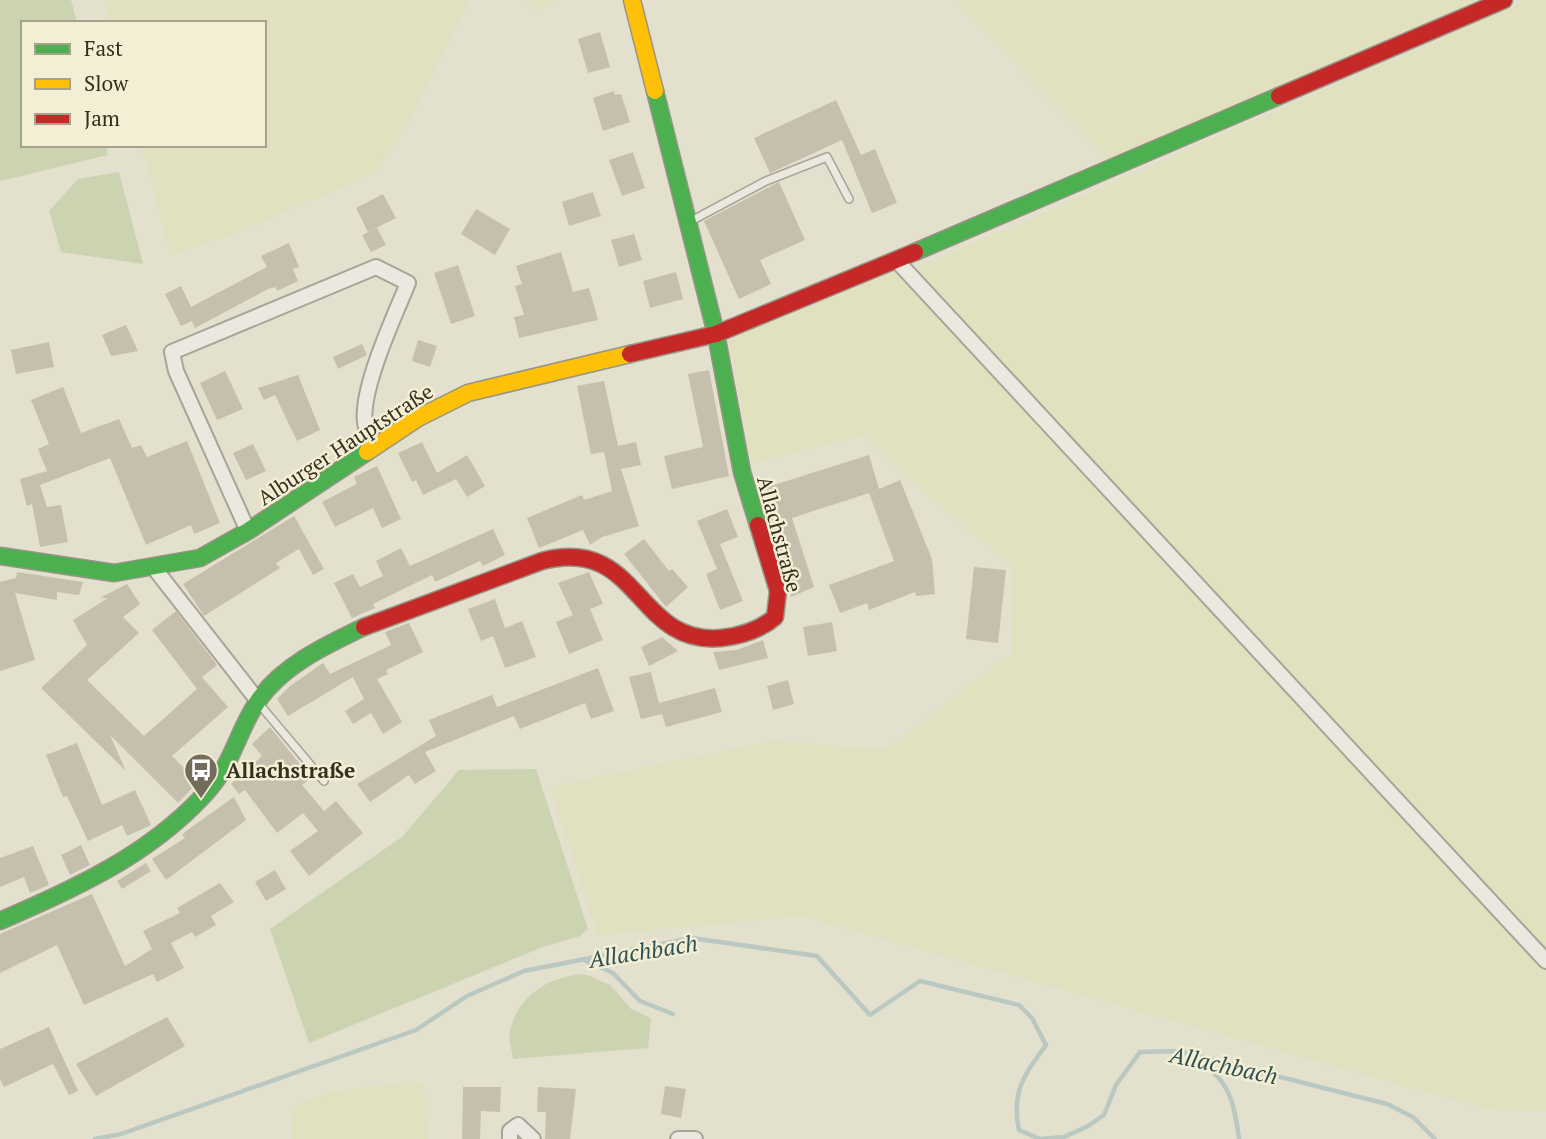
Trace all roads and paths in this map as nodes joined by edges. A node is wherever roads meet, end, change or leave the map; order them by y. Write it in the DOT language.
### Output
graph roads {
  1 [pos="632,0"];
  2 [pos="1504,0"];
  3 [pos="849,199"];
  4 [pos="688,223"];
  5 [pos="897,261"];
  6 [pos="716,334"];
  7 [pos="376,444"];
  8 [pos="248,531"];
  9 [pos="0,556"];
  10 [pos="155,569"];
  11 [pos="258,701"];
  12 [pos="324,780"];
  13 [pos="0,921"];
  14 [pos="1546,961"];
  15 [pos="510,1139"];
  16 [pos="533,1139"];
  17 [pos="678,1139"];
  18 [pos="695,1139"];
  1 -- 4 [label="street"];
  2 -- 5 [label="street, Alburger Hauptstraße"];
  3 -- 4 [label="lane"];
  4 -- 6 [label="street"];
  5 -- 6 [label="street, Alburger Hauptstraße"];
  5 -- 14 [label="street"];
  6 -- 7 [label="street, Alburger Hauptstraße"];
  6 -- 11 [label="street, Allachstraße"];
  7 -- 8 [label="street, Alburger Hauptstraße"];
  7 -- 8 [label="street"];
  8 -- 10 [label="street, Alburger Hauptstraße"];
  9 -- 10 [label="street, Alburger Hauptstraße"];
  10 -- 11 [label="street"];
  11 -- 12 [label="lane"];
  11 -- 13 [label="street, Allachstraße"];
  15 -- 16 [label="street"];
  17 -- 18 [label="street"];
}
